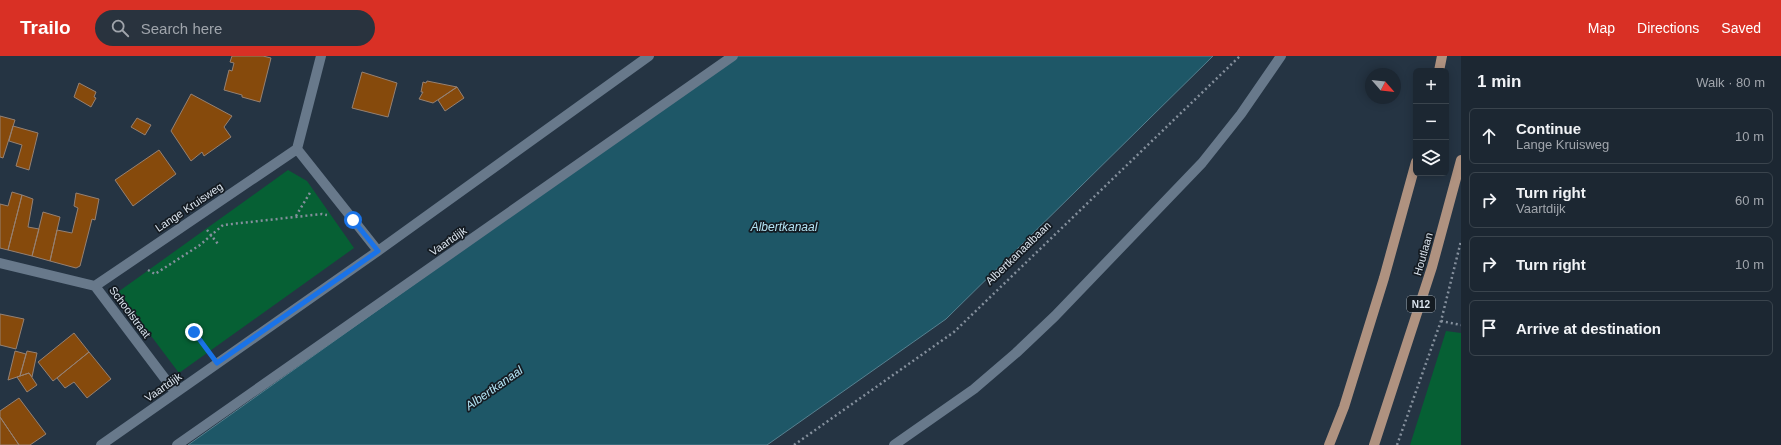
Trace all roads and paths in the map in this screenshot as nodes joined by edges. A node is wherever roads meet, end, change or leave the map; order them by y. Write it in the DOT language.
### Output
graph roads {
  1 [pos="321,56"];
  2 [pos="649,56"];
  3 [pos="733,56"];
  4 [pos="1240,56"];
  5 [pos="1281,56"];
  6 [pos="1442,56"];
  7 [pos="1440,68"];
  8 [pos="297,149"];
  9 [pos="1461,160"];
  10 [pos="1413,174"];
  11 [pos="319,177"];
  12 [pos="295,217"];
  13 [pos="353,220"];
  14 [pos="1461,241"];
  15 [pos="378,251"];
  16 [pos="131,261"];
  17 [pos="0,263"];
  18 [pos="95,286"];
  19 [pos="1441,321"];
  20 [pos="1461,325"];
  21 [pos="194,332"];
  22 [pos="217,363"];
  23 [pos="175,392"];
  24 [pos="101,445"];
  25 [pos="177,445"];
  26 [pos="794,445"];
  27 [pos="894,445"];
  28 [pos="1329,445"];
  29 [pos="1374,445"];
  30 [pos="1397,445"];
  1 -- 8 [label="street"];
  2 -- 15 [label="street, Vaartdijk"];
  3 -- 25 [label="street, Vaartdijk"];
  4 -- 26 [label="path, Albertkanaalbaan"];
  5 -- 27 [label="street"];
  6 -- 7 [label="main road"];
  8 -- 11 [label="street"];
  8 -- 16 [label="street, Lange Kruisweg"];
  9 -- 29 [label="main road, Houtlaan / N12"];
  10 -- 28 [label="main road"];
  11 -- 12 [label="path"];
  11 -- 13 [label="street"];
  12 -- 13 [label="path"];
  12 -- 16 [label="path"];
  13 -- 15 [label="street"];
  14 -- 19 [label="path"];
  15 -- 22 [label="street, Vaartdijk"];
  16 -- 18 [label="street, Lange Kruisweg"];
  17 -- 18 [label="street, Schoolstraat"];
  18 -- 23 [label="street, Schoolstraat"];
  19 -- 20 [label="path"];
  19 -- 30 [label="path"];
  21 -- 22 [label="path"];
  22 -- 23 [label="street, Vaartdijk"];
  23 -- 24 [label="street, Vaartdijk"];
}
